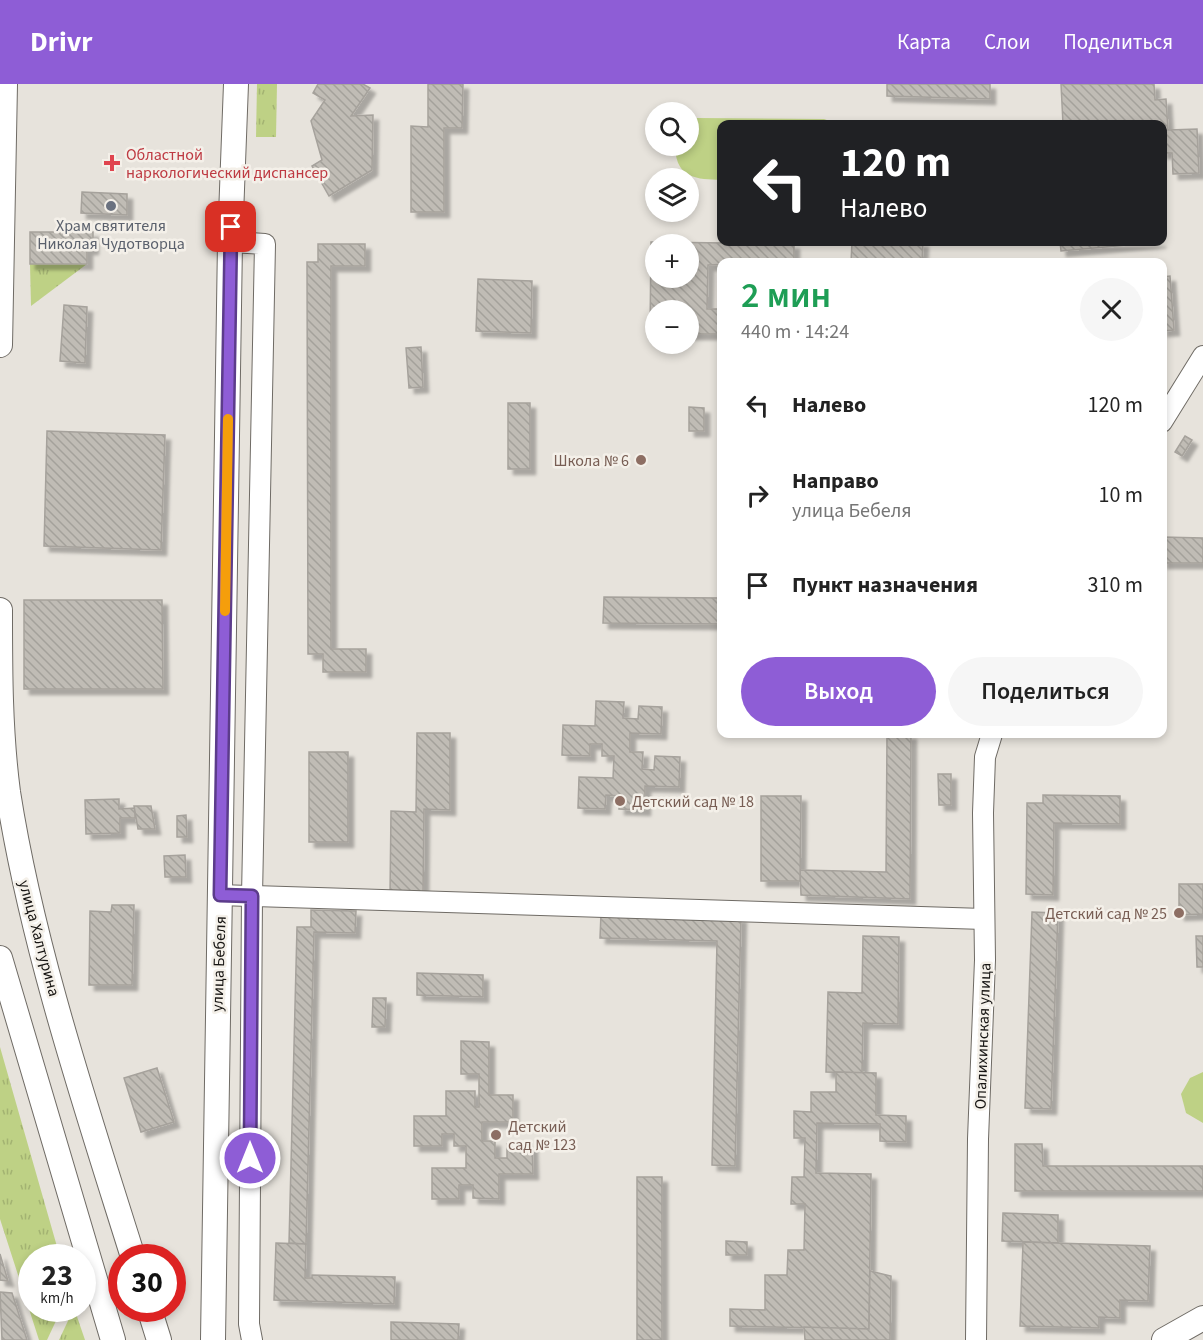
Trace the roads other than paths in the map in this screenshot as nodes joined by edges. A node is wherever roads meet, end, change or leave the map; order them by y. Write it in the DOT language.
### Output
graph roads {
  1 [pos="5,84"];
  2 [pos="236,84"];
  3 [pos="230,242"];
  4 [pos="0,345"];
  5 [pos="1203,356"];
  6 [pos="1167,414"];
  7 [pos="0,610"];
  8 [pos="991,738"];
  9 [pos="220,895"];
  10 [pos="252,896"];
  11 [pos="984,919"];
  12 [pos="0,958"];
  13 [pos="129,1244"];
  14 [pos="1203,1318"];
  15 [pos="153,1322"];
  16 [pos="113,1340"];
  17 [pos="159,1340"];
  18 [pos="213,1340"];
  19 [pos="252,1340"];
  20 [pos="976,1340"];
  21 [pos="1164,1340"];
  1 -- 4 [label="main road"];
  2 -- 3 [label="main road, улица Бебеля"];
  3 -- 9 [label="main road, улица Бебеля"];
  3 -- 10 [label="street"];
  5 -- 6 [label="street"];
  7 -- 13 [label="main road, улица Халтурина"];
  8 -- 11 [label="street, Опалихинская улица"];
  9 -- 10 [label="street"];
  9 -- 18 [label="main road, улица Бебеля"];
  10 -- 11 [label="street"];
  10 -- 19 [label="street"];
  11 -- 20 [label="street, Опалихинская улица"];
  12 -- 16 [label="main road"];
  14 -- 21 [label="main road"];
  15 -- 17 [label="main road"];
}
